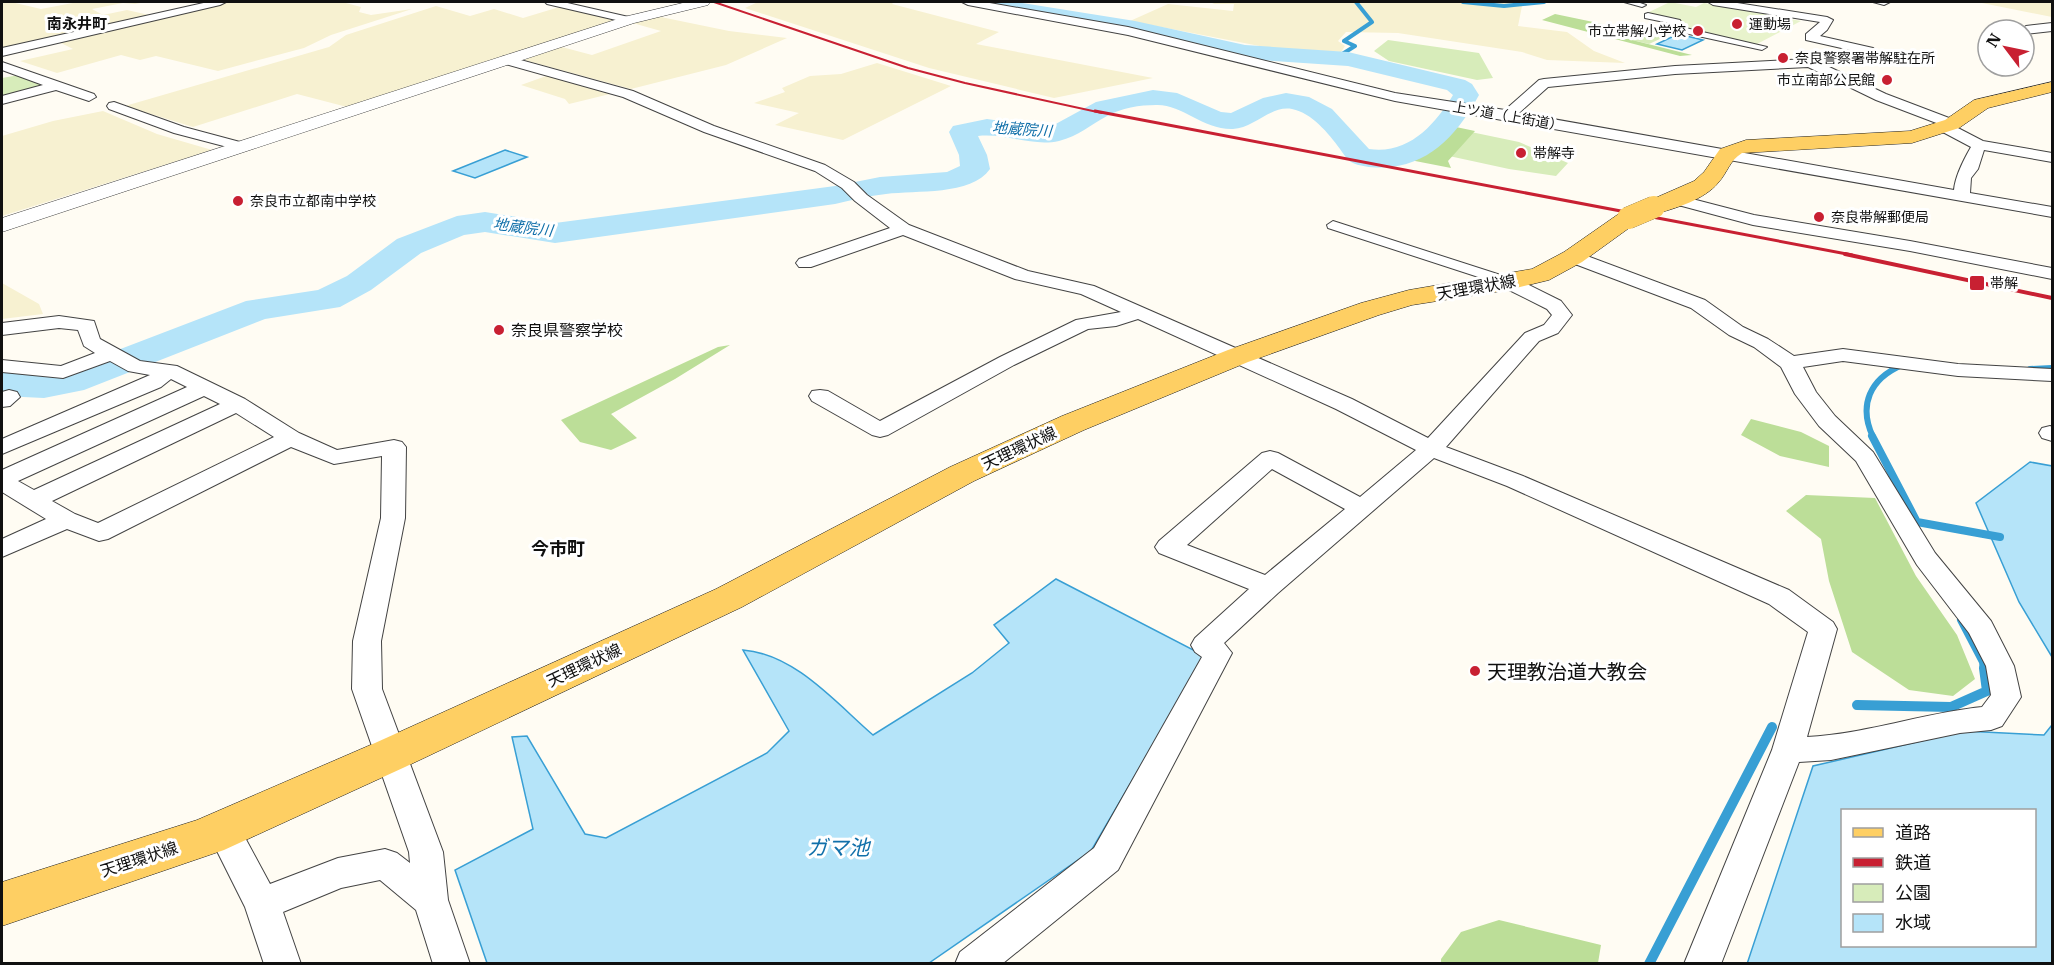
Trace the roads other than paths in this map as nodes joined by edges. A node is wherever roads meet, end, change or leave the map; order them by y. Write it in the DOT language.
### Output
graph roads {
  1 [pos="220,2"];
  2 [pos="551,2"];
  3 [pos="703,2"];
  4 [pos="968,2"];
  5 [pos="1004,2"];
  6 [pos="1628,2"];
  7 [pos="1713,2"];
  8 [pos="1644,3"];
  9 [pos="1790,7"];
  10 [pos="1062,16"];
  11 [pos="1648,16"];
  12 [pos="629,20"];
  13 [pos="2052,27"];
  14 [pos="2036,29"];
  15 [pos="1762,47"];
  16 [pos="1779,51"];
  17 [pos="2,52"];
  18 [pos="506,60"];
  19 [pos="1809,63"];
  20 [pos="2,66"];
  21 [pos="20,72"];
  22 [pos="2,76"];
  23 [pos="58,85"];
  24 [pos="2052,87"];
  25 [pos="89,97"];
  26 [pos="2,100"];
  27 [pos="114,106"];
  28 [pos="1508,115"];
  29 [pos="1948,126"];
  30 [pos="235,145"];
  31 [pos="1979,146"];
  32 [pos="1724,154"];
  33 [pos="2052,157"];
  34 [pos="1962,197"];
  35 [pos="1652,208"];
  36 [pos="2052,212"];
  37 [pos="2,225"];
  38 [pos="1333,225"];
  39 [pos="903,228"];
  40 [pos="1573,257"];
  41 [pos="805,263"];
  42 [pos="2052,274"];
  43 [pos="1508,282"];
  44 [pos="1139,312"];
  45 [pos="2,329"];
  46 [pos="1238,356"];
  47 [pos="121,359"];
  48 [pos="1790,363"];
  49 [pos="2,366"];
  50 [pos="170,370"];
  51 [pos="2052,375"];
  52 [pos="205,387"];
  53 [pos="820,396"];
  54 [pos="237,404"];
  55 [pos="291,438"];
  56 [pos="2,447"];
  57 [pos="1431,448"];
  58 [pos="2,480"];
  59 [pos="33,500"];
  60 [pos="1360,507"];
  61 [pos="66,520"];
  62 [pos="2,549"];
  63 [pos="1269,586"];
  64 [pos="1788,750"];
  65 [pos="390,754"];
  66 [pos="223,829"];
  67 [pos="430,900"];
  68 [pos="2,904"];
  69 [pos="262,904"];
  70 [pos="283,963"];
  71 [pos="452,963"];
  72 [pos="973,963"];
  73 [pos="1702,963"];
  1 -- 17 [label="street"];
  2 -- 12 [label="street"];
  3 -- 12 [label="street"];
  4 -- 10 [label="street, 上ツ道（上街道）"];
  5 -- 10 [label="street"];
  6 -- 8 [label="street"];
  7 -- 9 [label="street"];
  9 -- 19 [label="street"];
  10 -- 28 [label="street, 上ツ道（上街道）"];
  11 -- 15 [label="street"];
  12 -- 18 [label="street"];
  13 -- 14 [label="street"];
  16 -- 19 [label="street"];
  18 -- 37 [label="street"];
  18 -- 39 [label="street"];
  19 -- 28 [label="street"];
  19 -- 29 [label="street"];
  20 -- 21 [label="street"];
  21 -- 22 [label="street"];
  21 -- 23 [label="street"];
  23 -- 25 [label="street"];
  23 -- 26 [label="street"];
  24 -- 29 [label="main road"];
  27 -- 30 [label="street"];
  28 -- 32 [label="street, 上ツ道（上街道）"];
  29 -- 31 [label="street"];
  29 -- 32 [label="main road"];
  31 -- 33 [label="street"];
  31 -- 34 [label="street"];
  32 -- 34 [label="street, 上ツ道（上街道）"];
  32 -- 35 [label="main road, 天理環状線"];
  34 -- 36 [label="street, 上ツ道（上街道）"];
  35 -- 40 [label="main road, 天理環状線"];
  35 -- 42 [label="street"];
  38 -- 43 [label="street"];
  39 -- 41 [label="street"];
  39 -- 44 [label="street"];
  40 -- 43 [label="main road, 天理環状線"];
  40 -- 48 [label="street"];
  43 -- 46 [label="main road, 天理環状線"];
  43 -- 57 [label="street"];
  44 -- 46 [label="street"];
  44 -- 53 [label="street"];
  45 -- 47 [label="street"];
  46 -- 57 [label="street"];
  46 -- 65 [label="main road, 天理環状線"];
  47 -- 49 [label="street"];
  47 -- 50 [label="street"];
  48 -- 51 [label="street"];
  48 -- 64 [label="street"];
  50 -- 52 [label="street"];
  50 -- 56 [label="street"];
  52 -- 54 [label="street"];
  52 -- 58 [label="street"];
  54 -- 55 [label="street"];
  54 -- 59 [label="street"];
  55 -- 61 [label="street"];
  55 -- 65 [label="street"];
  57 -- 60 [label="street"];
  57 -- 64 [label="street"];
  58 -- 59 [label="street"];
  59 -- 61 [label="street"];
  60 -- 63 [label="street"];
  60 -- 63 [label="street"];
  61 -- 62 [label="street"];
  63 -- 72 [label="street"];
  64 -- 73 [label="street"];
  65 -- 66 [label="main road, 天理環状線"];
  65 -- 67 [label="street"];
  66 -- 68 [label="main road, 天理環状線"];
  66 -- 69 [label="street"];
  67 -- 69 [label="street"];
  67 -- 71 [label="street"];
  69 -- 70 [label="street"];
}
